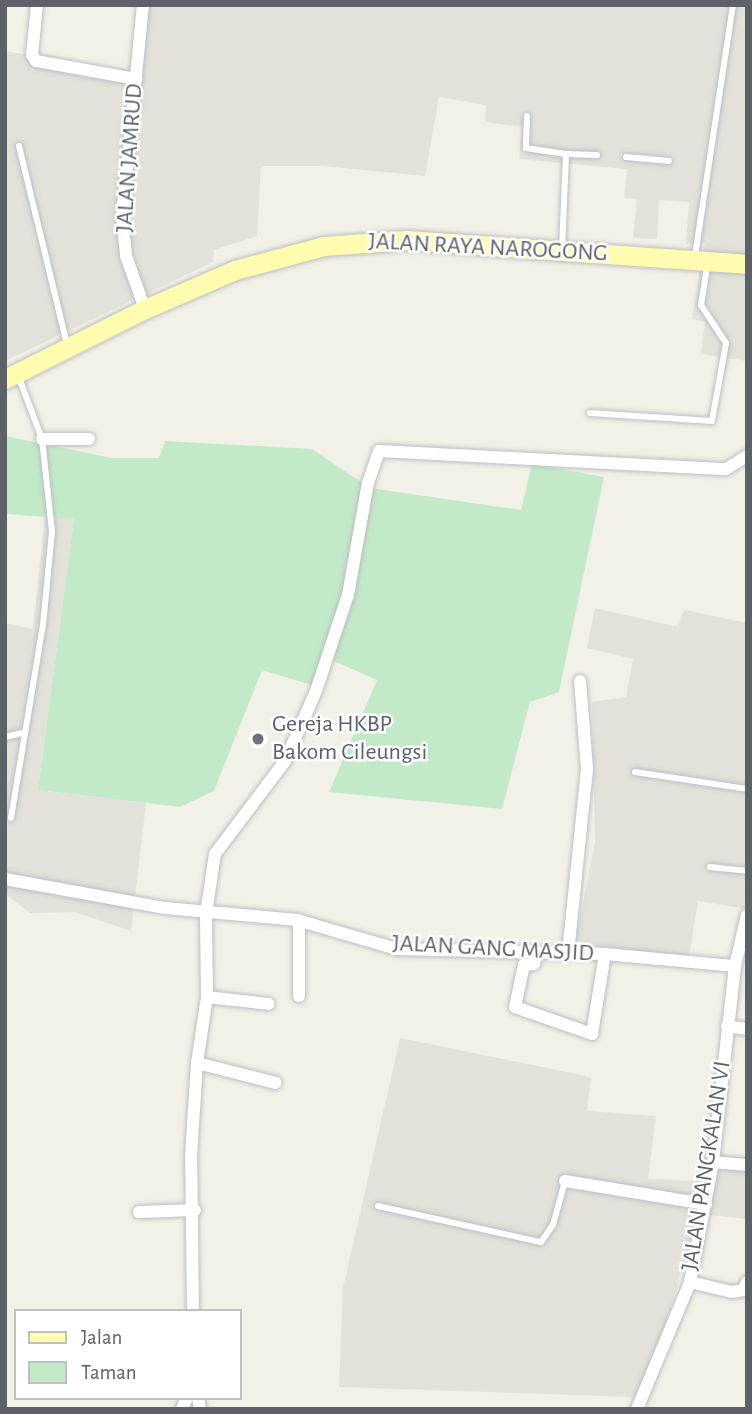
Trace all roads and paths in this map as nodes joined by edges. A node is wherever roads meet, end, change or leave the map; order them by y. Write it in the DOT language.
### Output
graph roads {
  1 [pos="37,5"];
  2 [pos="143,5"];
  3 [pos="733,5"];
  4 [pos="136,79"];
  5 [pos="527,116"];
  6 [pos="19,146"];
  7 [pos="566,153"];
  8 [pos="597,155"];
  9 [pos="626,157"];
  10 [pos="669,160"];
  11 [pos="562,249"];
  12 [pos="701,261"];
  13 [pos="747,264"];
  14 [pos="145,309"];
  15 [pos="67,346"];
  16 [pos="11,376"];
  17 [pos="590,413"];
  18 [pos="42,439"];
  19 [pos="89,439"];
  20 [pos="747,456"];
  21 [pos="580,681"];
  22 [pos="23,733"];
  23 [pos="5,737"];
  24 [pos="635,772"];
  25 [pos="747,789"];
  26 [pos="10,818"];
  27 [pos="710,867"];
  28 [pos="747,871"];
  29 [pos="5,879"];
  30 [pos="206,913"];
  31 [pos="747,915"];
  32 [pos="299,921"];
  33 [pos="537,953"];
  34 [pos="568,953"];
  35 [pos="605,954"];
  36 [pos="735,966"];
  37 [pos="299,996"];
  38 [pos="207,997"];
  39 [pos="269,1004"];
  40 [pos="727,1026"];
  41 [pos="747,1029"];
  42 [pos="197,1063"];
  43 [pos="276,1083"];
  44 [pos="713,1162"];
  45 [pos="747,1165"];
  46 [pos="565,1181"];
  47 [pos="706,1204"];
  48 [pos="378,1206"];
  49 [pos="195,1210"];
  50 [pos="139,1212"];
  51 [pos="690,1282"];
  52 [pos="747,1282"];
  53 [pos="193,1309"];
  54 [pos="637,1409"];
  1 -- 4 [label="street"];
  2 -- 4 [label="street, JALAN JAMRUD"];
  3 -- 12 [label="lane"];
  4 -- 14 [label="street, JALAN JAMRUD"];
  5 -- 7 [label="lane"];
  6 -- 15 [label="lane"];
  7 -- 8 [label="lane"];
  7 -- 11 [label="lane"];
  9 -- 10 [label="lane"];
  11 -- 12 [label="main road, JALAN RAYA NAROGONG"];
  11 -- 14 [label="main road, JALAN RAYA NAROGONG"];
  12 -- 13 [label="main road, JALAN RAYA NAROGONG"];
  12 -- 17 [label="lane"];
  14 -- 15 [label="main road, JALAN RAYA NAROGONG"];
  15 -- 16 [label="main road, JALAN RAYA NAROGONG"];
  16 -- 18 [label="lane"];
  18 -- 19 [label="street"];
  18 -- 22 [label="lane"];
  20 -- 30 [label="street"];
  21 -- 34 [label="street"];
  22 -- 23 [label="lane"];
  22 -- 26 [label="lane"];
  24 -- 25 [label="lane"];
  27 -- 28 [label="lane"];
  29 -- 30 [label="street, JALAN GANG MASJID"];
  30 -- 32 [label="street, JALAN GANG MASJID"];
  30 -- 38 [label="street"];
  31 -- 36 [label="street, JALAN PANGKALAN VI"];
  32 -- 33 [label="street, JALAN GANG MASJID"];
  32 -- 37 [label="street"];
  33 -- 34 [label="street, JALAN GANG MASJID"];
  33 -- 35 [label="street"];
  34 -- 35 [label="street, JALAN GANG MASJID"];
  35 -- 36 [label="street, JALAN GANG MASJID"];
  36 -- 40 [label="street, JALAN PANGKALAN VI"];
  38 -- 39 [label="street"];
  38 -- 42 [label="street"];
  40 -- 41 [label="street"];
  40 -- 44 [label="street, JALAN PANGKALAN VI"];
  42 -- 43 [label="street"];
  42 -- 49 [label="street"];
  44 -- 45 [label="street"];
  44 -- 47 [label="street, JALAN PANGKALAN VI"];
  46 -- 47 [label="street"];
  46 -- 48 [label="lane"];
  47 -- 51 [label="street, JALAN PANGKALAN VI"];
  49 -- 50 [label="street"];
  49 -- 53 [label="street"];
  51 -- 52 [label="street"];
  51 -- 54 [label="street, JALAN PANGKALAN VI"];
}
